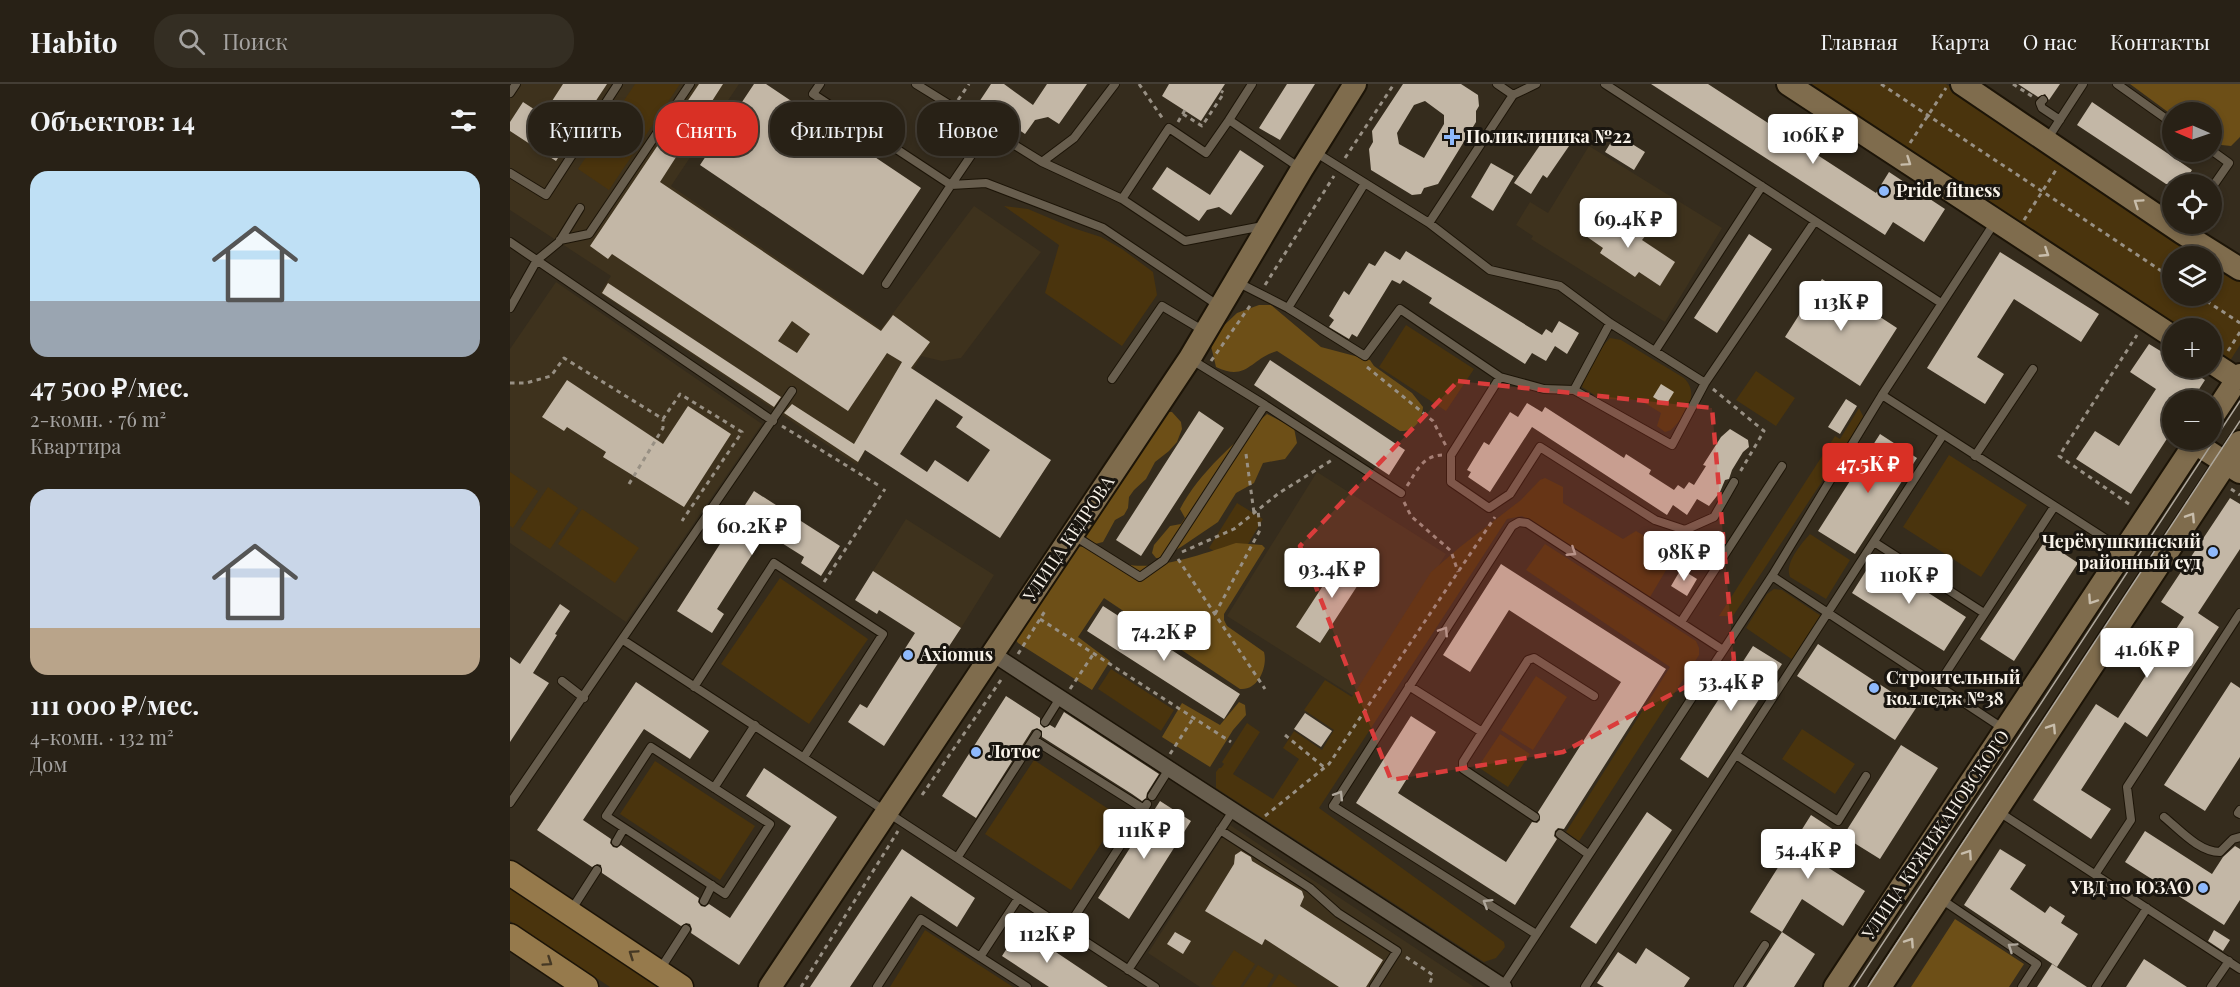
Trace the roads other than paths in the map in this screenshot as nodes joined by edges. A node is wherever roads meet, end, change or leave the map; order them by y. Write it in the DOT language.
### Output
graph roads {
  1 [pos="516,84"];
  2 [pos="618,84"];
  3 [pos="690,84"];
  4 [pos="820,84"];
  5 [pos="916,84"];
  6 [pos="1115,84"];
  7 [pos="1252,84"];
  8 [pos="1355,84"];
  9 [pos="1497,84"];
  10 [pos="1536,84"];
  11 [pos="1605,84"];
  12 [pos="1788,84"];
  13 [pos="1962,84"];
  14 [pos="2083,84"];
  15 [pos="2117,84"];
  16 [pos="510,93"];
  17 [pos="1513,94"];
  18 [pos="2043,100"];
  19 [pos="946,102"];
  20 [pos="2162,116"];
  21 [pos="1229,120"];
  22 [pos="2060,120"];
  23 [pos="2047,141"];
  24 [pos="1019,148"];
  25 [pos="971,156"];
  26 [pos="2222,158"];
  27 [pos="1308,160"];
  28 [pos="1042,162"];
  29 [pos="510,173"];
  30 [pos="2221,174"];
  31 [pos="1365,183"];
  32 [pos="951,185"];
  33 [pos="1762,186"];
  34 [pos="1122,199"];
  35 [pos="580,208"];
  36 [pos="2162,214"];
  37 [pos="1815,221"];
  38 [pos="1995,221"];
  39 [pos="1429,223"];
  40 [pos="1269,225"];
  41 [pos="2192,234"];
  42 [pos="560,240"];
  43 [pos="510,242"];
  44 [pos="537,260"];
  45 [pos="2240,269"];
  46 [pos="1236,281"];
  47 [pos="886,284"];
  48 [pos="1941,303"];
  49 [pos="1220,307"];
  50 [pos="510,308"];
  51 [pos="1288,308"];
  52 [pos="1610,322"];
  53 [pos="2162,330"];
  54 [pos="1205,332"];
  55 [pos="1655,351"];
  56 [pos="1190,358"];
  57 [pos="2222,364"];
  58 [pos="2033,369"];
  59 [pos="1500,377"];
  60 [pos="2239,377"];
  61 [pos="1112,379"];
  62 [pos="1705,383"];
  63 [pos="1574,390"];
  64 [pos="792,391"];
  65 [pos="1882,395"];
  66 [pos="2222,402"];
  67 [pos="1265,405"];
  68 [pos="773,420"];
  69 [pos="1942,435"];
  70 [pos="2240,442"];
  71 [pos="2190,450"];
  72 [pos="2206,450"];
  73 [pos="1975,456"];
  74 [pos="1782,466"];
  75 [pos="2232,475"];
  76 [pos="1734,482"];
  77 [pos="1401,493"];
  78 [pos="2054,507"];
  79 [pos="1072,534"];
  80 [pos="1874,542"];
  81 [pos="2125,551"];
  82 [pos="1772,576"];
  83 [pos="2240,612"];
  84 [pos="1984,613"];
  85 [pos="1828,614"];
  86 [pos="1681,622"];
  87 [pos="623,640"];
  88 [pos="1723,650"];
  89 [pos="993,654"];
  90 [pos="562,681"];
  91 [pos="1938,685"];
  92 [pos="694,687"];
  93 [pos="1408,687"];
  94 [pos="1594,696"];
  95 [pos="584,698"];
  96 [pos="1062,699"];
  97 [pos="1045,722"];
  98 [pos="754,726"];
  99 [pos="2006,730"];
  100 [pos="1482,732"];
  101 [pos="1736,755"];
  102 [pos="804,757"];
  103 [pos="1166,767"];
  104 [pos="1866,776"];
  105 [pos="714,788"];
  106 [pos="1966,790"];
  107 [pos="1152,795"];
  108 [pos="510,803"];
  109 [pos="2240,810"];
  110 [pos="1233,811"];
  111 [pos="1998,811"];
  112 [pos="2240,814"];
  113 [pos="1535,817"];
  114 [pos="2164,817"];
  115 [pos="895,818"];
  116 [pos="624,828"];
  117 [pos="1220,830"];
  118 [pos="1560,834"];
  119 [pos="2240,837"];
  120 [pos="616,842"];
  121 [pos="1588,854"];
  122 [pos="957,858"];
  123 [pos="597,870"];
  124 [pos="510,873"];
  125 [pos="2096,873"];
  126 [pos="712,885"];
  127 [pos="1939,898"];
  128 [pos="1018,899"];
  129 [pos="704,901"];
  130 [pos="2147,908"];
  131 [pos="570,913"];
  132 [pos="686,929"];
  133 [pos="1066,930"];
  134 [pos="1536,934"];
  135 [pos="510,936"];
  136 [pos="1765,945"];
  137 [pos="980,957"];
  138 [pos="2229,961"];
  139 [pos="2240,969"];
  140 [pos="1128,970"];
  141 [pos="658,972"];
  142 [pos="583,986"];
  143 [pos="681,987"];
  144 [pos="770,987"];
  145 [pos="877,987"];
  146 [pos="1027,987"];
  147 [pos="1155,987"];
  148 [pos="1374,987"];
  149 [pos="1503,987"];
  150 [pos="1585,987"];
  151 [pos="1738,987"];
  152 [pos="1835,987"];
  153 [pos="1880,987"];
  154 [pos="2022,987"];
  155 [pos="2096,987"];
  156 [pos="2211,987"];
  1 -- 16 [label="lane"];
  2 -- 29 [label="lane"];
  3 -- 42 [label="lane"];
  4 -- 32 [label="lane"];
  5 -- 19 [label="lane"];
  6 -- 28 [label="lane"];
  7 -- 21 [label="lane"];
  8 -- 27 [label="street, УЛИЦА КЕДРОВА"];
  9 -- 17 [label="lane"];
  10 -- 17 [label="lane"];
  11 -- 33 [label="lane"];
  12 -- 38 [label="street, one-way"];
  13 -- 23 [label="street"];
  14 -- 22 [label="lane"];
  15 -- 20 [label="lane"];
  17 -- 39 [label="lane"];
  18 -- 22 [label="lane"];
  21 -- 27 [label="lane"];
  21 -- 34 [label="lane"];
  22 -- 23 [label="lane"];
  36 -- 23 [label="street, one-way"];
  24 -- 28 [label="lane"];
  25 -- 32 [label="lane"];
  26 -- 30 [label="lane"];
  27 -- 31 [label="lane"];
  27 -- 40 [label="street, УЛИЦА КЕДРОВА"];
  28 -- 34 [label="lane"];
  31 -- 39 [label="lane"];
  31 -- 51 [label="lane"];
  32 -- 47 [label="lane"];
  32 -- 49 [label="lane"];
  33 -- 37 [label="lane"];
  33 -- 55 [label="lane"];
  34 -- 40 [label="lane"];
  35 -- 42 [label="lane"];
  37 -- 48 [label="lane"];
  37 -- 62 [label="lane"];
  38 -- 48 [label="lane"];
  38 -- 53 [label="street, one-way"];
  39 -- 52 [label="lane"];
  40 -- 46 [label="street, УЛИЦА КЕДРОВА"];
  41 -- 45 [label="street"];
  42 -- 44 [label="lane"];
  43 -- 44 [label="lane"];
  44 -- 50 [label="lane"];
  44 -- 68 [label="lane"];
  46 -- 49 [label="street, УЛИЦА КЕДРОВА"];
  46 -- 51 [label="lane"];
  48 -- 65 [label="lane"];
  49 -- 54 [label="street, УЛИЦА КЕДРОВА"];
  51 -- 59 [label="lane"];
  52 -- 55 [label="lane"];
  52 -- 63 [label="lane"];
  54 -- 56 [label="street, УЛИЦА КЕДРОВА"];
  54 -- 61 [label="lane"];
  55 -- 62 [label="lane"];
  56 -- 67 [label="lane"];
  56 -- 79 [label="street, УЛИЦА КЕДРОВА"];
  57 -- 60 [label="street"];
  58 -- 73 [label="lane"];
  59 -- 63 [label="lane"];
  59 -- 76 [label="lane"];
  60 -- 66 [label="street"];
  62 -- 63 [label="lane"];
  64 -- 68 [label="lane"];
  65 -- 69 [label="lane"];
  65 -- 82 [label="lane"];
  67 -- 77 [label="lane"];
  67 -- 79 [label="lane"];
  68 -- 87 [label="lane"];
  69 -- 73 [label="lane"];
  69 -- 80 [label="lane"];
  70 -- 75 [label="street, УЛИЦА КРЖИЖАНОВСКОГО"];
  71 -- 81 [label="street, УЛИЦА КРЖИЖАНОВСКОГО"];
  72 -- 75 [label="street, УЛИЦА КРЖИЖАНОВСКОГО"];
  73 -- 78 [label="lane"];
  74 -- 86 [label="lane"];
  111 -- 75 [label="street, УЛИЦА КРЖИЖАНОВСКОГО, one-way"];
  78 -- 81 [label="lane"];
  78 -- 84 [label="lane"];
  79 -- 89 [label="street, УЛИЦА КЕДРОВА"];
  80 -- 84 [label="lane"];
  80 -- 85 [label="lane"];
  81 -- 99 [label="street, УЛИЦА КРЖИЖАНОВСКОГО, one-way"];
  82 -- 85 [label="lane"];
  82 -- 88 [label="lane"];
  83 -- 125 [label="lane"];
  84 -- 91 [label="lane"];
  85 -- 91 [label="lane"];
  85 -- 101 [label="lane"];
  86 -- 88 [label="lane"];
  93 -- 86 [label="lane, one-way"];
  87 -- 92 [label="lane"];
  87 -- 95 [label="lane"];
  88 -- 121 [label="lane"];
  89 -- 96 [label="street"];
  89 -- 115 [label="street, УЛИЦА КЕДРОВА"];
  90 -- 95 [label="lane"];
  91 -- 99 [label="lane"];
  92 -- 98 [label="lane"];
  92 -- 102 [label="lane"];
  93 -- 100 [label="lane"];
  134 -- 93 [label="lane, one-way"];
  94 -- 100 [label="lane"];
  95 -- 108 [label="lane"];
  96 -- 97 [label="lane"];
  96 -- 103 [label="street"];
  98 -- 102 [label="lane"];
  98 -- 105 [label="lane"];
  99 -- 106 [label="street, УЛИЦА КРЖИЖАНОВСКОГО"];
  100 -- 113 [label="lane"];
  101 -- 104 [label="lane"];
  101 -- 150 [label="lane"];
  102 -- 115 [label="lane"];
  103 -- 107 [label="lane"];
  103 -- 110 [label="street"];
  105 -- 116 [label="lane"];
  105 -- 126 [label="lane"];
  106 -- 111 [label="street"];
  106 -- 152 [label="street, УЛИЦА КРЖИЖАНОВСКОГО"];
  109 -- 112 [label="lane"];
  110 -- 117 [label="lane"];
  110 -- 149 [label="street"];
  111 -- 125 [label="lane"];
  127 -- 111 [label="street, УЛИЦА КРЖИЖАНОВСКОГО, one-way"];
  114 -- 119 [label="lane"];
  115 -- 122 [label="lane"];
  115 -- 144 [label="street, УЛИЦА КЕДРОВА"];
  116 -- 120 [label="lane"];
  116 -- 126 [label="lane"];
  117 -- 140 [label="lane"];
  117 -- 148 [label="lane"];
  118 -- 121 [label="lane"];
  121 -- 134 [label="lane"];
  122 -- 128 [label="lane"];
  122 -- 133 [label="lane"];
  123 -- 131 [label="lane"];
  124 -- 131 [label="main road"];
  125 -- 130 [label="lane"];
  126 -- 129 [label="lane"];
  153 -- 127 [label="street, УЛИЦА КРЖИЖАНОВСКОГО, one-way"];
  154 -- 127 [label="lane, one-way"];
  128 -- 133 [label="lane"];
  128 -- 137 [label="lane"];
  130 -- 138 [label="lane"];
  130 -- 155 [label="lane"];
  141 -- 131 [label="main road, one-way"];
  132 -- 141 [label="lane"];
  133 -- 140 [label="lane"];
  134 -- 149 [label="lane"];
  135 -- 142 [label="main road, one-way"];
  136 -- 151 [label="lane"];
  137 -- 145 [label="lane"];
  137 -- 146 [label="lane"];
  138 -- 139 [label="lane"];
  138 -- 156 [label="lane"];
  140 -- 147 [label="lane"];
  141 -- 143 [label="main road"];
}
